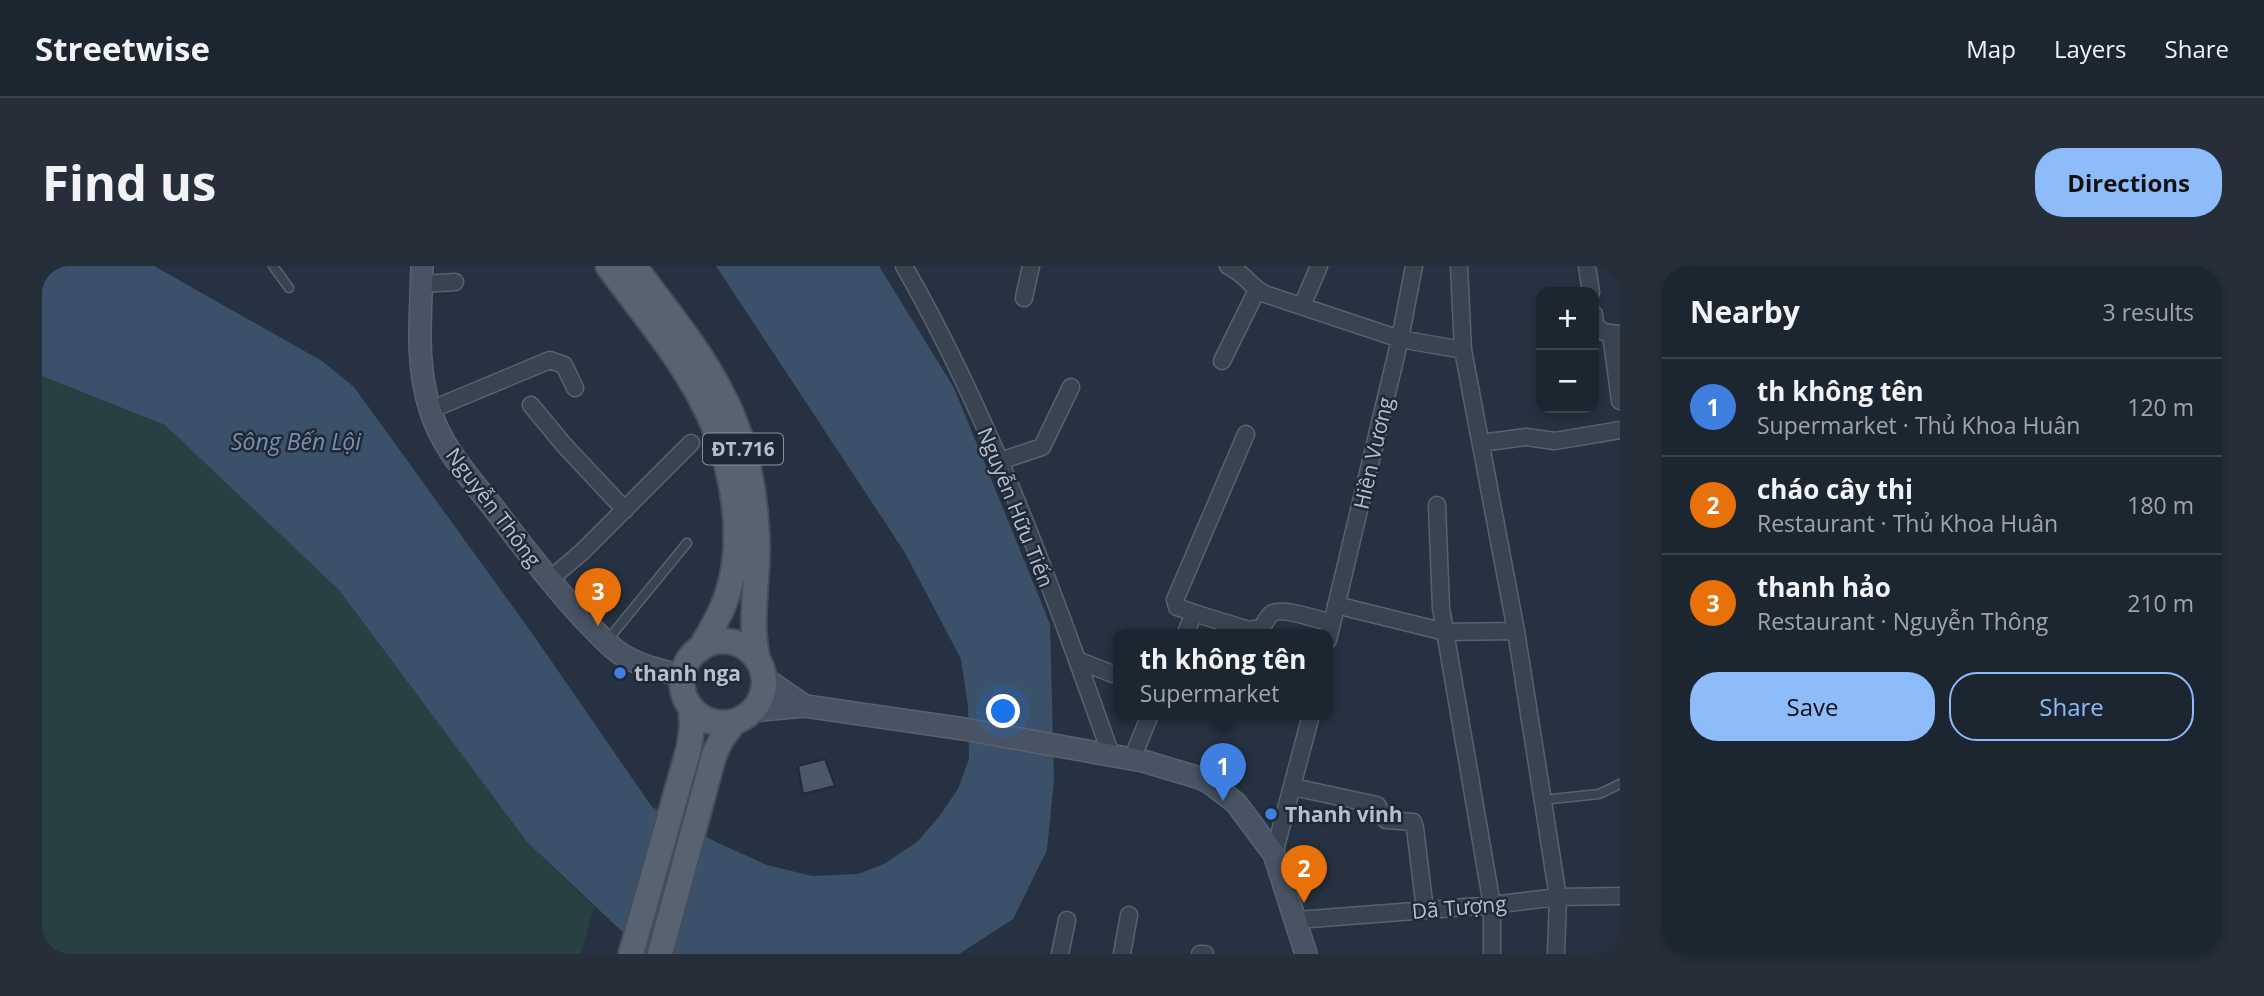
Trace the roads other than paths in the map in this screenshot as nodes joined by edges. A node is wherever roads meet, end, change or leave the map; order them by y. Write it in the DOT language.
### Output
graph roads {
  1 [pos="273,266"];
  2 [pos="608,266"];
  3 [pos="634,266"];
  4 [pos="904,266"];
  5 [pos="1031,266"];
  6 [pos="1228,266"];
  7 [pos="1319,266"];
  8 [pos="1414,266"];
  9 [pos="1459,266"];
  10 [pos="1587,266"];
  11 [pos="421,275"];
  12 [pos="455,282"];
  13 [pos="1590,287"];
  14 [pos="289,288"];
  15 [pos="1257,290"];
  16 [pos="1024,298"];
  17 [pos="1302,306"];
  18 [pos="1599,325"];
  19 [pos="1616,334"];
  20 [pos="1400,339"];
  21 [pos="1463,349"];
  22 [pos="1222,361"];
  23 [pos="1071,387"];
  24 [pos="575,388"];
  25 [pos="1620,401"];
  26 [pos="531,405"];
  27 [pos="430,411"];
  28 [pos="1620,430"];
  29 [pos="1245,434"];
  30 [pos="691,443"];
  31 [pos="1481,443"];
  32 [pos="1000,461"];
  33 [pos="1437,505"];
  34 [pos="625,510"];
  35 [pos="687,543"];
  36 [pos="548,580"];
  37 [pos="1336,605"];
  38 [pos="1194,613"];
  39 [pos="1332,623"];
  40 [pos="1187,629"];
  41 [pos="1243,629"];
  42 [pos="1258,629"];
  43 [pos="1331,629"];
  44 [pos="1516,631"];
  45 [pos="1446,632"];
  46 [pos="606,642"];
  47 [pos="700,649"];
  48 [pos="1077,660"];
  49 [pos="761,669"];
  50 [pos="1113,674"];
  51 [pos="683,676"];
  52 [pos="805,706"];
  53 [pos="691,707"];
  54 [pos="743,716"];
  55 [pos="1148,720"];
  56 [pos="1310,720"];
  57 [pos="1111,755"];
  58 [pos="1132,759"];
  59 [pos="1620,784"];
  60 [pos="1293,787"];
  61 [pos="1542,800"];
  62 [pos="1274,854"];
  63 [pos="1620,896"];
  64 [pos="1558,897"];
  65 [pos="1492,905"];
  66 [pos="1425,910"];
  67 [pos="1129,915"];
  68 [pos="1297,919"];
  69 [pos="1067,920"];
  70 [pos="631,954"];
  71 [pos="660,954"];
  72 [pos="1060,954"];
  73 [pos="1122,954"];
  74 [pos="1200,954"];
  75 [pos="1205,954"];
  76 [pos="1306,954"];
  77 [pos="1492,954"];
  78 [pos="1556,954"];
  1 -- 14 [label="lane"];
  2 -- 47 [label="main road, ĐT.716"];
  3 -- 49 [label="main road, ĐT.716"];
  4 -- 32 [label="street, Nguyễn Hữu Tiến"];
  5 -- 16 [label="street"];
  6 -- 15 [label="street"];
  7 -- 17 [label="street"];
  8 -- 20 [label="street, Hiền Vương"];
  9 -- 21 [label="street"];
  10 -- 13 [label="street"];
  11 -- 12 [label="street"];
  11 -- 27 [label="main road, Nguyễn Thông"];
  15 -- 17 [label="street"];
  15 -- 22 [label="street"];
  17 -- 20 [label="street"];
  18 -- 19 [label="street"];
  19 -- 25 [label="street"];
  20 -- 21 [label="street"];
  20 -- 37 [label="street, Hiền Vương"];
  21 -- 31 [label="street"];
  23 -- 32 [label="street"];
  24 -- 27 [label="street"];
  26 -- 34 [label="street"];
  27 -- 36 [label="main road, Nguyễn Thông"];
  28 -- 31 [label="street"];
  29 -- 38 [label="street"];
  30 -- 34 [label="street"];
  31 -- 44 [label="street"];
  32 -- 48 [label="street, Nguyễn Hữu Tiến"];
  33 -- 45 [label="street"];
  34 -- 36 [label="street"];
  35 -- 46 [label="lane"];
  36 -- 46 [label="main road, Nguyễn Thông"];
  37 -- 39 [label="street, Hiền Vương"];
  37 -- 45 [label="street"];
  38 -- 40 [label="street"];
  38 -- 41 [label="street"];
  39 -- 42 [label="street"];
  39 -- 43 [label="street, Hiền Vương"];
  44 -- 45 [label="street"];
  44 -- 61 [label="street"];
  45 -- 65 [label="street"];
  46 -- 51 [label="main road, Nguyễn Thông"];
  47 -- 49 [label="main road"];
  47 -- 51 [label="main road"];
  48 -- 50 [label="street"];
  48 -- 57 [label="street, Nguyễn Hữu Tiến"];
  49 -- 52 [label="main road"];
  49 -- 54 [label="main road"];
  51 -- 53 [label="main road"];
  52 -- 54 [label="main road"];
  52 -- 57 [label="main road"];
  53 -- 54 [label="main road"];
  53 -- 70 [label="main road"];
  54 -- 71 [label="main road"];
  55 -- 58 [label="street"];
  56 -- 60 [label="street"];
  57 -- 58 [label="main road"];
  58 -- 62 [label="main road"];
  59 -- 61 [label="lane"];
  60 -- 62 [label="street"];
  60 -- 66 [label="street"];
  61 -- 64 [label="street"];
  62 -- 68 [label="main road"];
  63 -- 64 [label="street, Dã Tượng"];
  64 -- 65 [label="street, Dã Tượng"];
  64 -- 78 [label="street"];
  65 -- 66 [label="street, Dã Tượng"];
  65 -- 77 [label="street"];
  66 -- 68 [label="street, Dã Tượng"];
  67 -- 73 [label="street"];
  68 -- 76 [label="main road"];
  69 -- 72 [label="street"];
  74 -- 75 [label="street"];
}
